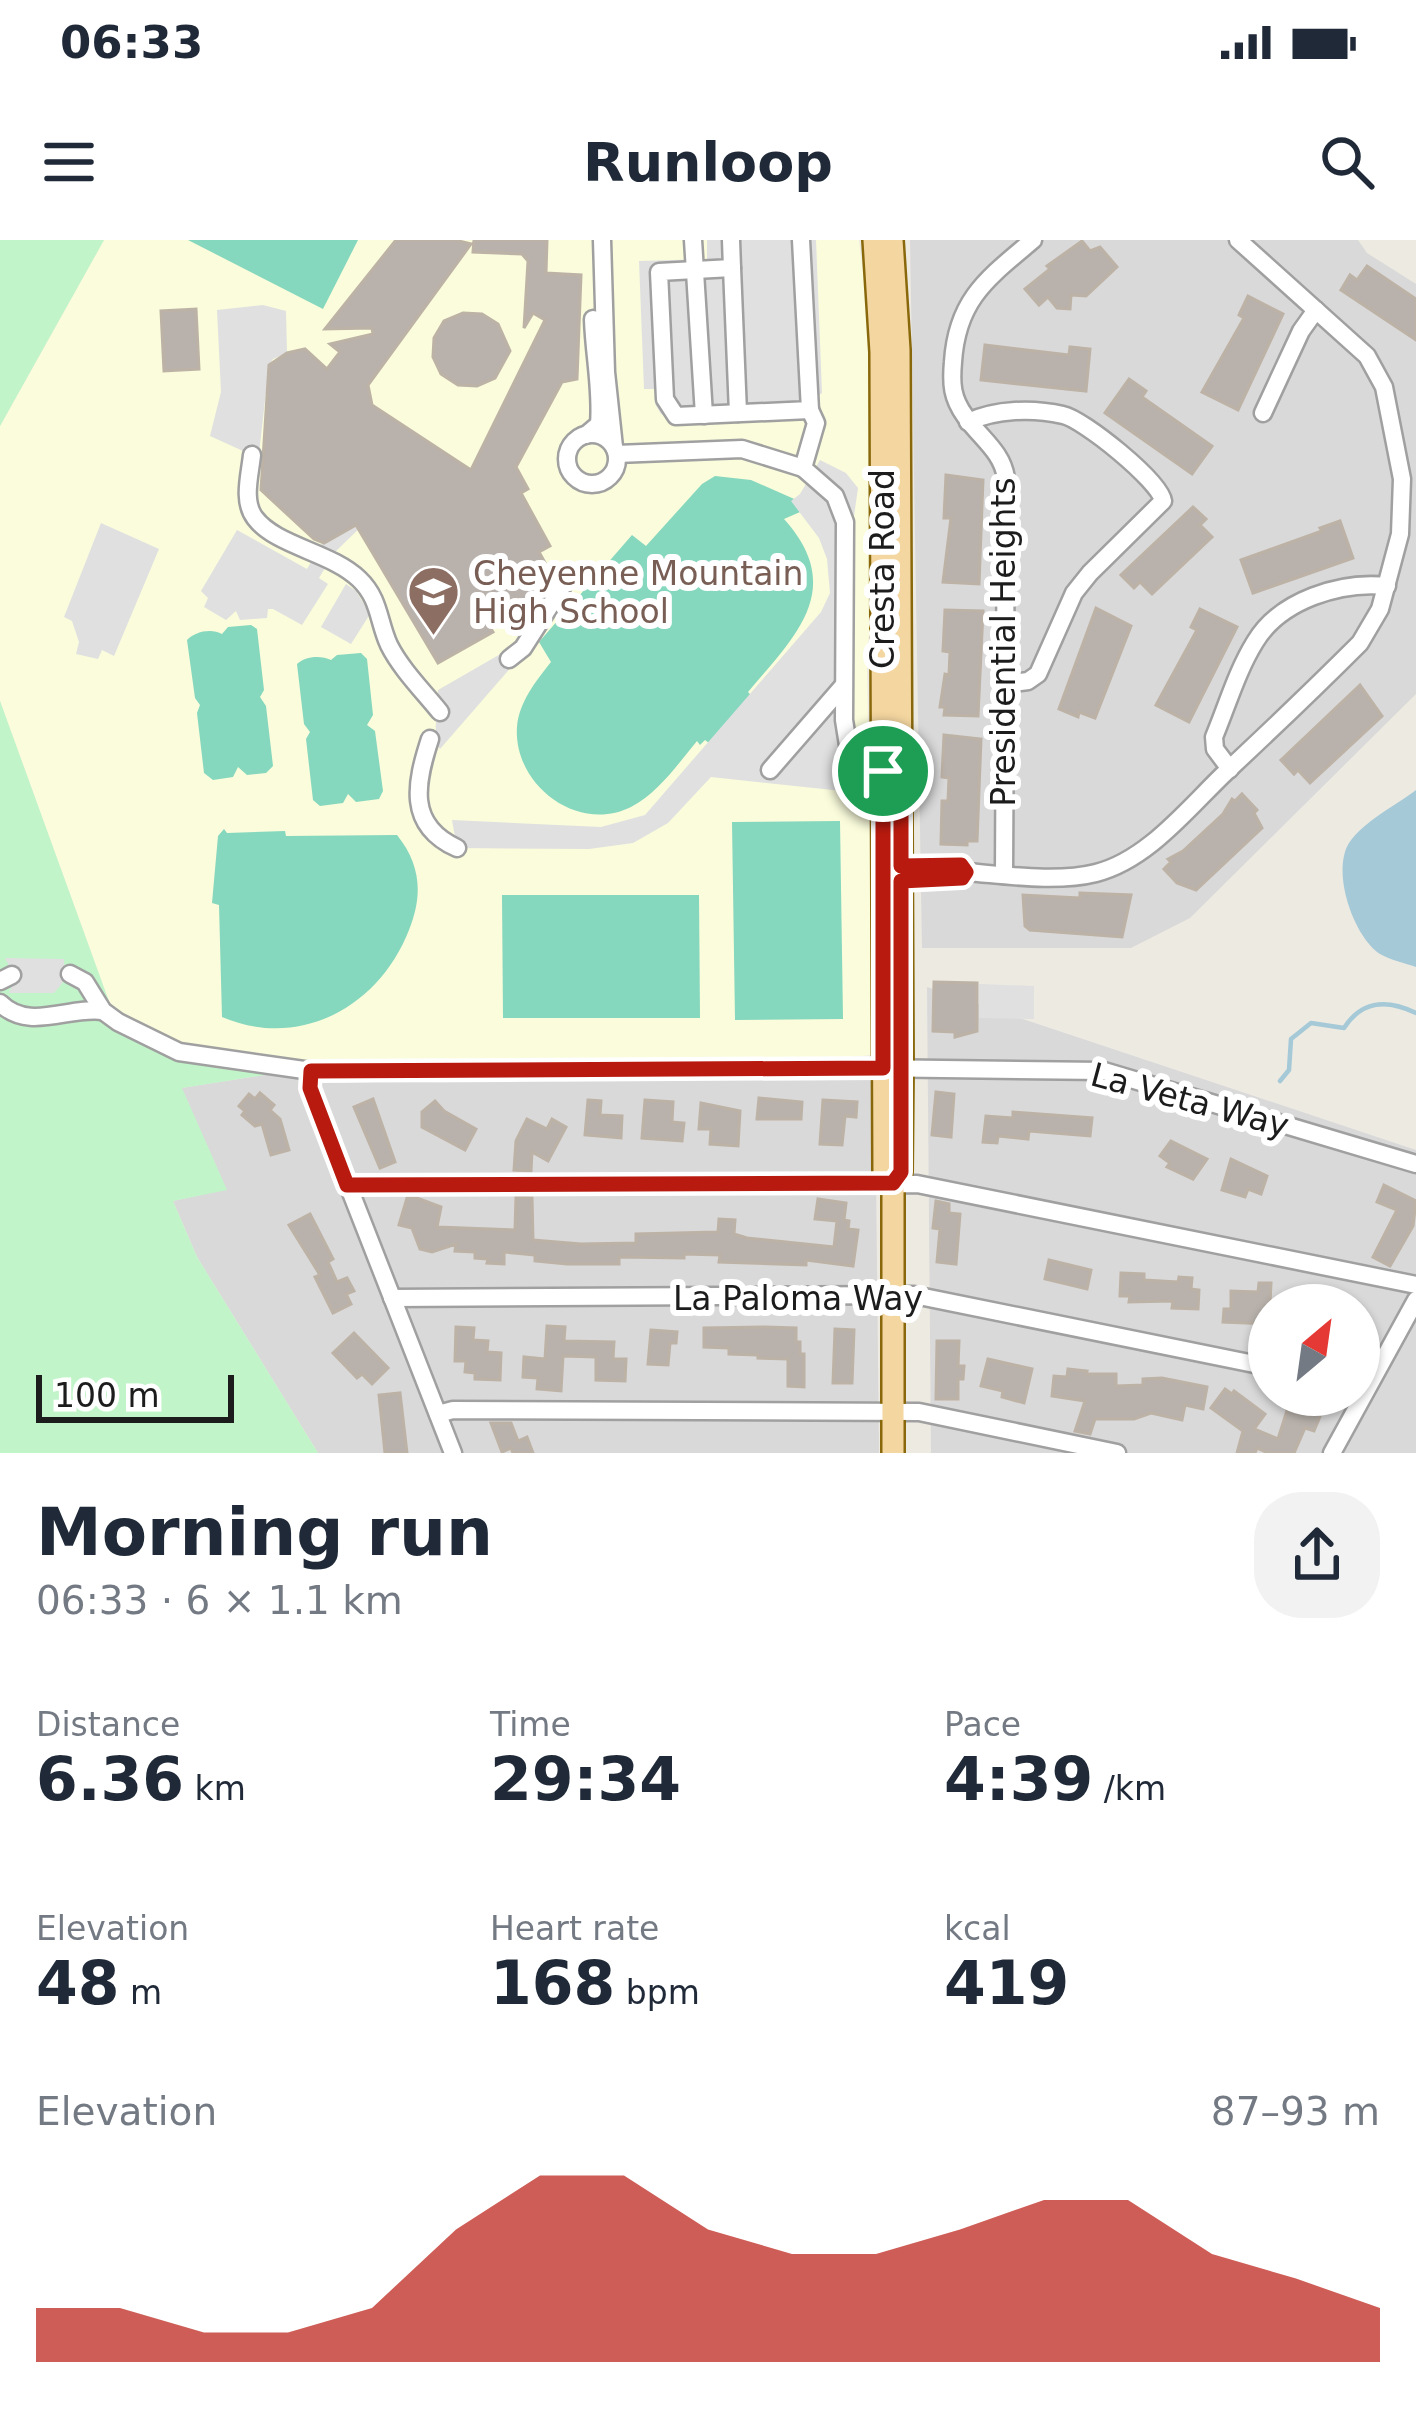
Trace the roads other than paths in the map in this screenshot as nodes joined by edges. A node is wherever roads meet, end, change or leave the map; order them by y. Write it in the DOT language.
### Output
graph roads {
  1 [pos="592,240"];
  2 [pos="602,240"];
  3 [pos="693,240"];
  4 [pos="731,240"];
  5 [pos="801,240"];
  6 [pos="874,240"];
  7 [pos="892,240"];
  8 [pos="1033,240"];
  9 [pos="1238,240"];
  10 [pos="732,268"];
  11 [pos="696,269"];
  12 [pos="1316,310"];
  13 [pos="810,410"];
  14 [pos="738,413"];
  15 [pos="1263,413"];
  16 [pos="704,415"];
  17 [pos="968,422"];
  18 [pos="586,435"];
  19 [pos="615,451"];
  20 [pos="252,455"];
  21 [pos="803,468"];
  22 [pos="572,573"];
  23 [pos="1387,586"];
  24 [pos="509,659"];
  25 [pos="1006,684"];
  26 [pos="843,686"];
  27 [pos="440,712"];
  28 [pos="430,739"];
  29 [pos="1230,769"];
  30 [pos="770,770"];
  31 [pos="892,771"];
  32 [pos="457,848"];
  33 [pos="901,874"];
  34 [pos="1004,875"];
  35 [pos="70,974"];
  36 [pos="0,1004"];
  37 [pos="103,1011"];
  38 [pos="893,1068"];
  39 [pos="311,1071"];
  40 [pos="1416,1164"];
  41 [pos="893,1183"];
  42 [pos="347,1185"];
  43 [pos="1416,1285"];
  44 [pos="892,1297"];
  45 [pos="392,1298"];
  46 [pos="1416,1300"];
  47 [pos="1380,1360"];
  48 [pos="1248,1363"];
  49 [pos="892,1412"];
  50 [pos="438,1414"];
  51 [pos="1350,1416"];
  52 [pos="453,1453"];
  53 [pos="892,1453"];
  54 [pos="1118,1453"];
  55 [pos="1332,1453"];
  1 -- 18 [label="street"];
  2 -- 19 [label="street"];
  3 -- 11 [label="street"];
  4 -- 10 [label="street"];
  5 -- 13 [label="street"];
  6 -- 31 [label="main road, Cresta Road"];
  7 -- 31 [label="main road, Cresta Road"];
  8 -- 17 [label="street, Presidential Heights"];
  9 -- 12 [label="street"];
  10 -- 11 [label="street"];
  10 -- 14 [label="street"];
  11 -- 16 [label="street"];
  11 -- 16 [label="street"];
  12 -- 15 [label="street"];
  12 -- 23 [label="street"];
  13 -- 14 [label="street"];
  13 -- 21 [label="street"];
  14 -- 16 [label="street"];
  17 -- 25 [label="street, Presidential Heights"];
  17 -- 25 [label="street"];
  18 -- 19 [label="street"];
  18 -- 19 [label="street"];
  19 -- 21 [label="street"];
  20 -- 27 [label="street"];
  21 -- 26 [label="street"];
  22 -- 24 [label="street"];
  23 -- 29 [label="street"];
  23 -- 29 [label="street"];
  25 -- 34 [label="street, Presidential Heights"];
  26 -- 30 [label="street"];
  26 -- 31 [label="street"];
  28 -- 32 [label="street"];
  29 -- 34 [label="street"];
  31 -- 33 [label="main road, Cresta Road"];
  31 -- 38 [label="main road, Cresta Road"];
  33 -- 34 [label="street"];
  33 -- 38 [label="main road, Cresta Road"];
  35 -- 37 [label="street, La Veta Way"];
  36 -- 37 [label="street"];
  37 -- 39 [label="street, La Veta Way"];
  38 -- 39 [label="street, La Veta Way"];
  38 -- 40 [label="street, La Veta Way"];
  38 -- 41 [label="main road, Cresta Road"];
  39 -- 42 [label="street"];
  41 -- 42 [label="street"];
  41 -- 43 [label="street"];
  41 -- 44 [label="main road, Cresta Road"];
  42 -- 45 [label="street"];
  44 -- 45 [label="street, La Paloma Way"];
  44 -- 48 [label="street, La Paloma Way"];
  44 -- 49 [label="main road, Cresta Road"];
  45 -- 50 [label="street"];
  46 -- 47 [label="street"];
  49 -- 50 [label="street"];
  49 -- 53 [label="main road, Cresta Road"];
  49 -- 54 [label="street"];
  50 -- 52 [label="street"];
  51 -- 55 [label="street"];
}
